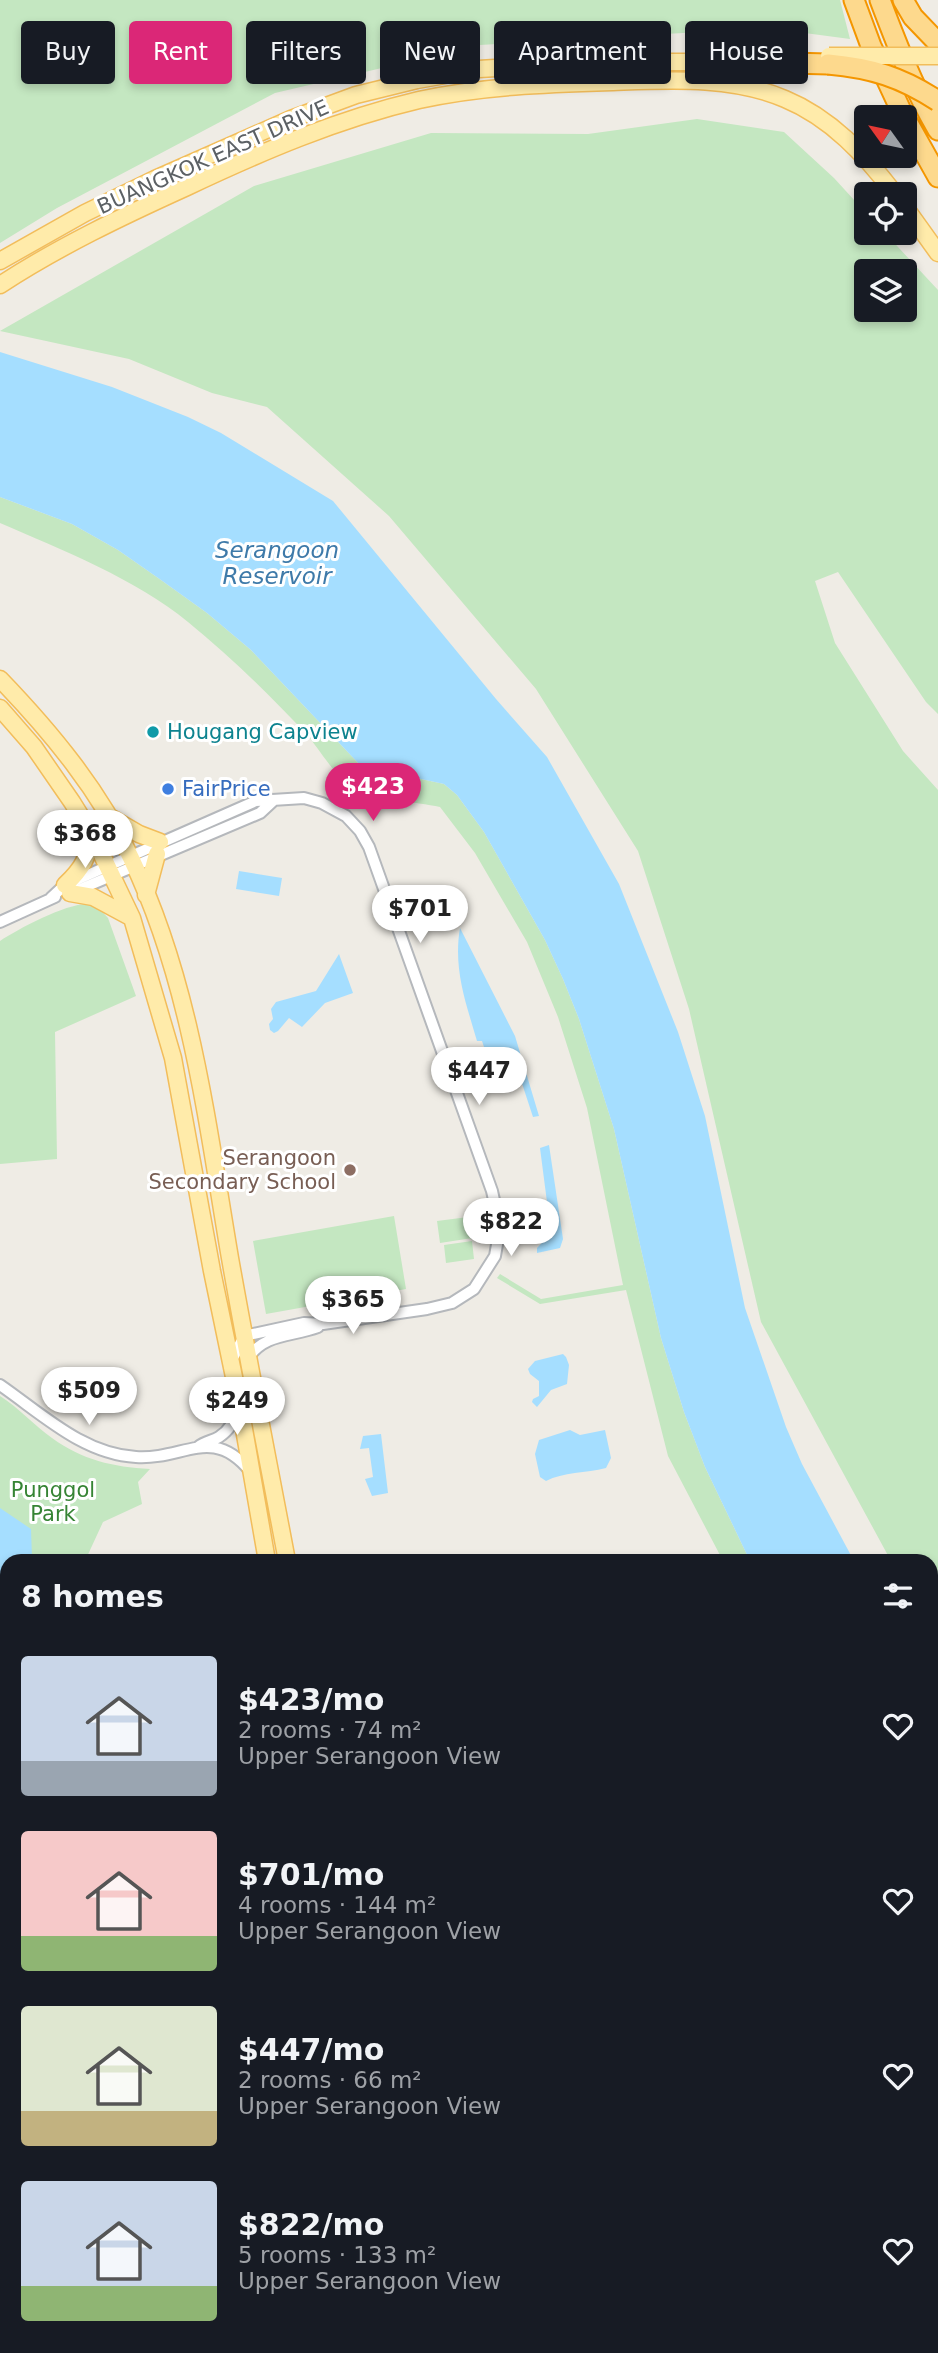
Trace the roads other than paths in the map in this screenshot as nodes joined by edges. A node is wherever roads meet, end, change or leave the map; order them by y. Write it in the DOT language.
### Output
graph roads {
  1 [pos="854,0"];
  2 [pos="880,0"];
  3 [pos="904,0"];
  4 [pos="938,43"];
  5 [pos="938,56"];
  6 [pos="829,60"];
  7 [pos="808,61"];
  8 [pos="685,62"];
  9 [pos="938,101"];
  10 [pos="899,105"];
  11 [pos="938,130"];
  12 [pos="917,139"];
  13 [pos="938,177"];
  14 [pos="885,182"];
  15 [pos="917,223"];
  16 [pos="938,253"];
  17 [pos="0,261"];
  18 [pos="1,285"];
  19 [pos="0,679"];
  20 [pos="0,708"];
  21 [pos="106,814"];
  22 [pos="89,829"];
  23 [pos="159,848"];
  24 [pos="133,860"];
  25 [pos="109,871"];
  26 [pos="67,889"];
  27 [pos="146,895"];
  28 [pos="132,918"];
  29 [pos="0,922"];
  30 [pos="323,1324"];
  31 [pos="244,1336"];
  32 [pos="248,1358"];
  33 [pos="230,1365"];
  34 [pos="0,1385"];
  35 [pos="240,1406"];
  36 [pos="198,1447"];
  37 [pos="251,1472"];
  38 [pos="266,1554"];
  39 [pos="286,1554"];
  1 -- 10 [label="highway"];
  2 -- 11 [label="highway"];
  3 -- 4 [label="highway"];
  5 -- 6 [label="main road, bridge"];
  6 -- 7 [label="highway"];
  6 -- 9 [label="highway, bridge"];
  8 -- 17 [label="main road, BUANGKOK EAST DRIVE"];
  12 -- 13 [label="highway"];
  14 -- 18 [label="main road, BUANGKOK EAST DRIVE"];
  15 -- 16 [label="main road"];
  19 -- 21 [label="main road"];
  20 -- 22 [label="main road"];
  21 -- 23 [label="main road"];
  21 -- 24 [label="main road"];
  22 -- 25 [label="main road"];
  22 -- 26 [label="main road"];
  23 -- 24 [label="street"];
  23 -- 27 [label="main road"];
  23 -- 30 [label="street"];
  24 -- 25 [label="street"];
  24 -- 27 [label="main road"];
  25 -- 26 [label="street"];
  25 -- 28 [label="main road"];
  26 -- 28 [label="main road"];
  26 -- 29 [label="street"];
  27 -- 31 [label="main road"];
  28 -- 33 [label="main road"];
  30 -- 31 [label="street"];
  30 -- 32 [label="street"];
  31 -- 32 [label="main road"];
  31 -- 33 [label="street"];
  32 -- 39 [label="main road"];
  33 -- 35 [label="main road"];
  34 -- 36 [label="street"];
  35 -- 36 [label="street"];
  35 -- 37 [label="main road"];
  36 -- 37 [label="street"];
  37 -- 38 [label="main road"];
}
